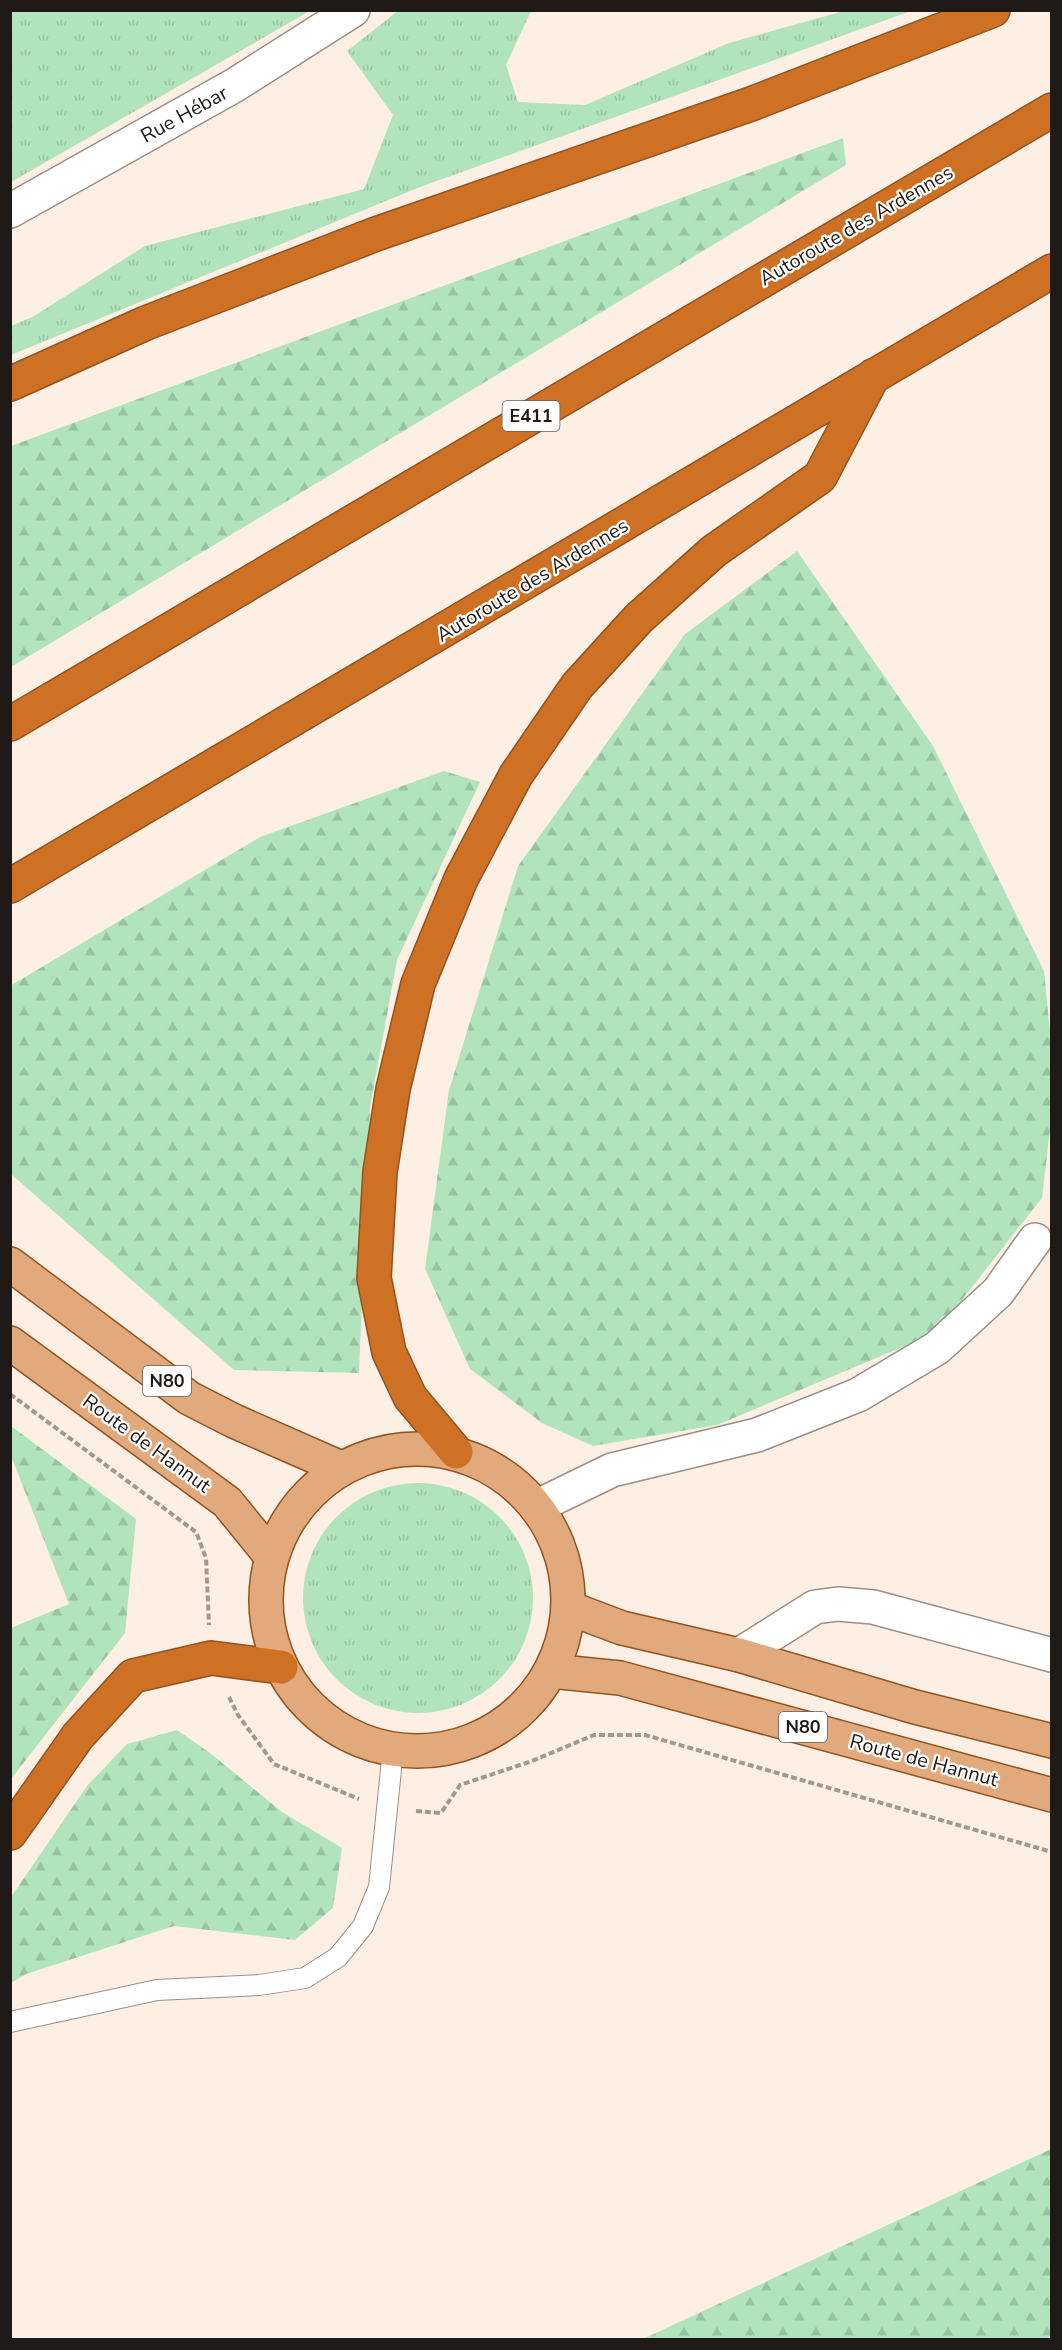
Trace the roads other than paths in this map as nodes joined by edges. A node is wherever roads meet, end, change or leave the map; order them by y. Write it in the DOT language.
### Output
graph roads {
  1 [pos="353,10"];
  2 [pos="993,10"];
  3 [pos="1052,110"];
  4 [pos="10,211"];
  5 [pos="1052,271"];
  6 [pos="873,376"];
  7 [pos="10,384"];
  8 [pos="10,724"];
  9 [pos="10,886"];
  10 [pos="1035,1240"];
  11 [pos="10,1264"];
  12 [pos="10,1343"];
  13 [pos="456,1452"];
  14 [pos="341,1468"];
  15 [pos="536,1507"];
  16 [pos="271,1556"];
  17 [pos="569,1608"];
  18 [pos="739,1655"];
  19 [pos="1052,1655"];
  20 [pos="281,1667"];
  21 [pos="551,1671"];
  22 [pos="1052,1742"];
  23 [pos="393,1750"];
  24 [pos="1052,1795"];
  25 [pos="10,1833"];
  26 [pos="10,2022"];
  1 -- 4 [label="street, Rue Hébar"];
  2 -- 7 [label="highway"];
  3 -- 8 [label="highway, Autoroute des Ardennes / E411"];
  5 -- 6 [label="highway, Autoroute des Ardennes"];
  6 -- 9 [label="highway, Autoroute des Ardennes"];
  6 -- 13 [label="highway"];
  10 -- 15 [label="street"];
  11 -- 14 [label="main road, N80"];
  12 -- 16 [label="main road, Route de Hannut"];
  13 -- 14 [label="main road"];
  13 -- 15 [label="main road"];
  14 -- 16 [label="main road"];
  15 -- 17 [label="main road"];
  16 -- 20 [label="main road"];
  17 -- 18 [label="main road"];
  17 -- 21 [label="main road"];
  18 -- 19 [label="street"];
  18 -- 22 [label="main road"];
  20 -- 23 [label="main road"];
  20 -- 25 [label="highway"];
  21 -- 23 [label="main road"];
  21 -- 24 [label="main road, Route de Hannut / N80"];
  23 -- 26 [label="lane"];
}
